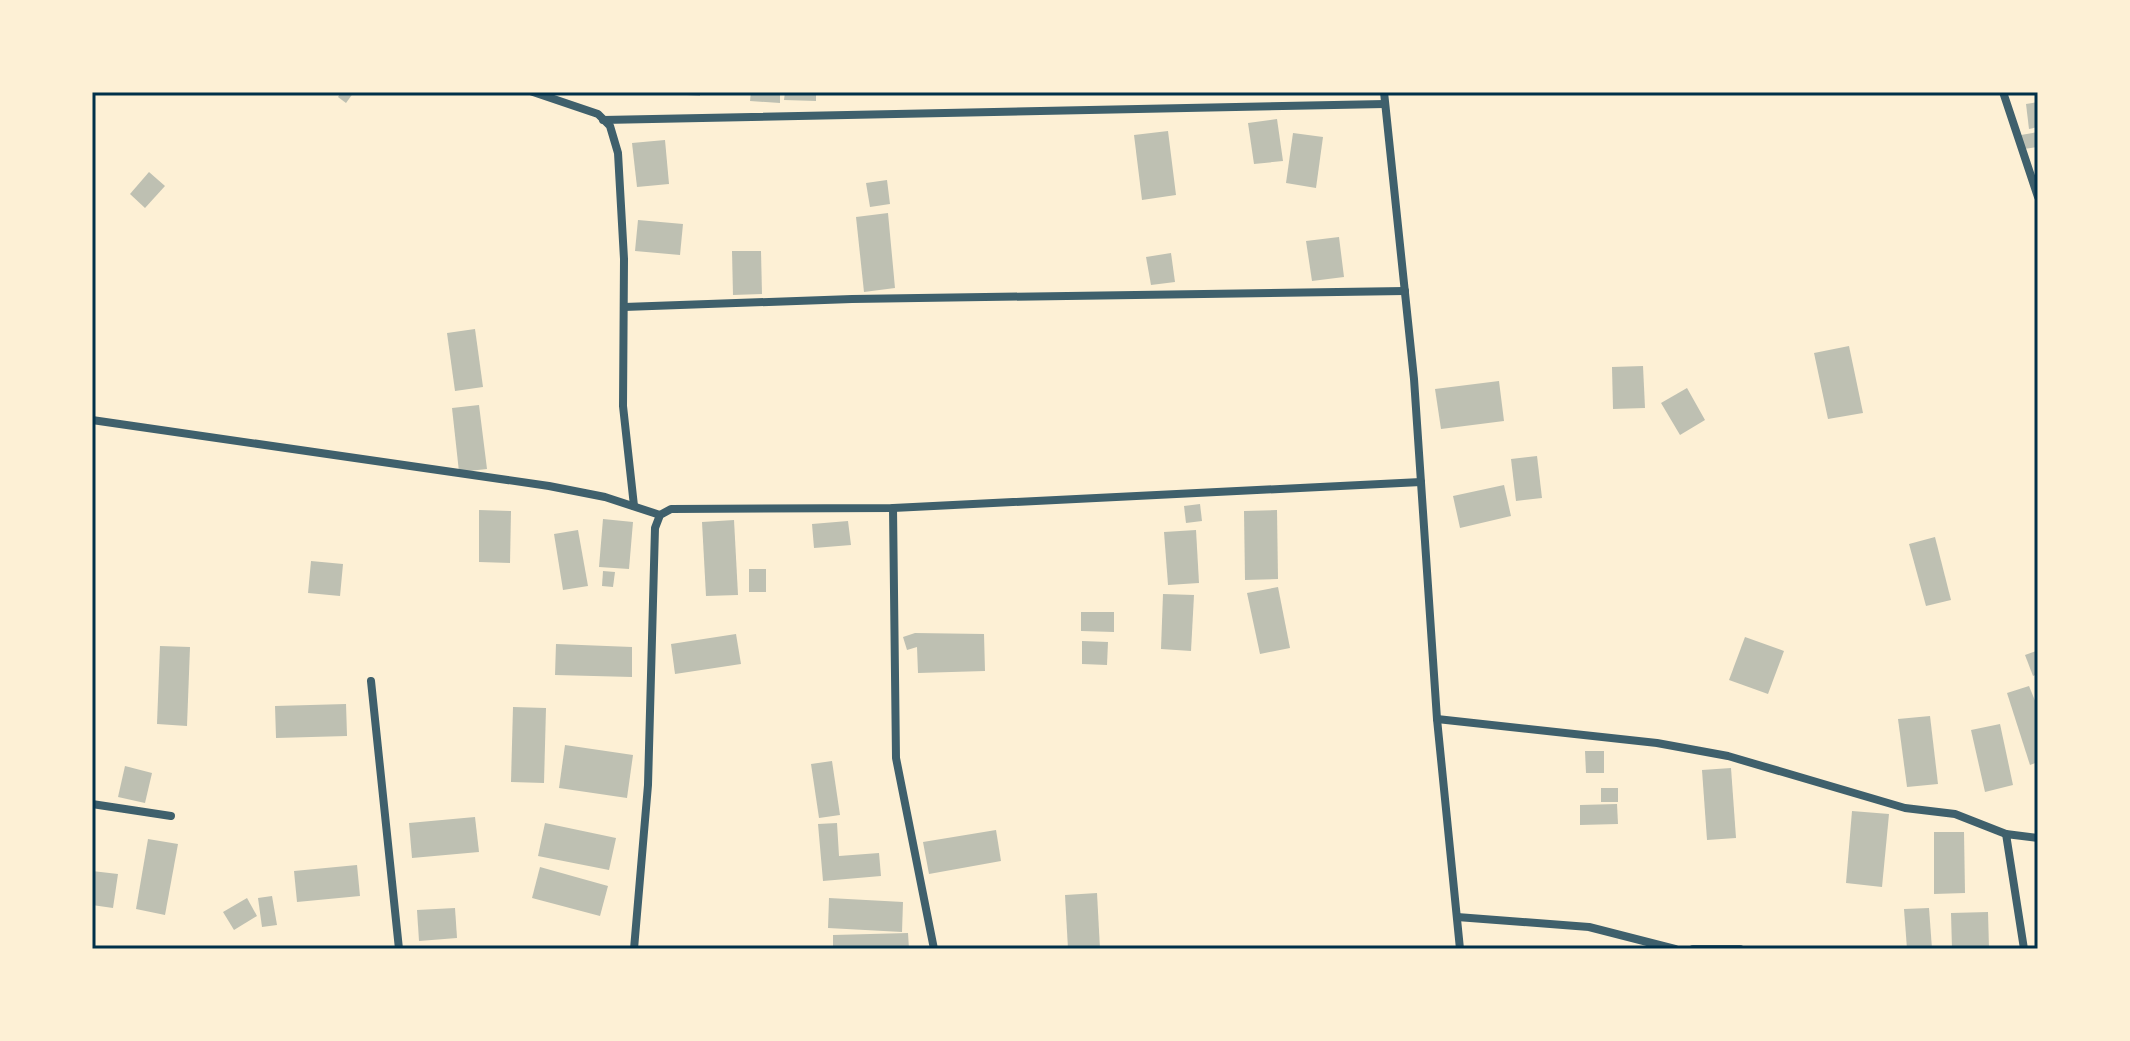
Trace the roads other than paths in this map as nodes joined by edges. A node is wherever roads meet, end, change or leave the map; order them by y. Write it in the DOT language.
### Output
graph roads {
  1 [pos="533,92"];
  2 [pos="1384,92"];
  3 [pos="2003,92"];
  4 [pos="1385,104"];
  5 [pos="603,120"];
  6 [pos="2038,197"];
  7 [pos="1405,291"];
  8 [pos="624,307"];
  9 [pos="92,420"];
  10 [pos="1421,482"];
  11 [pos="634,506"];
  12 [pos="893,508"];
  13 [pos="660,515"];
  14 [pos="371,681"];
  15 [pos="1437,719"];
  16 [pos="92,804"];
  17 [pos="171,816"];
  18 [pos="2006,834"];
  19 [pos="2038,838"];
  20 [pos="1457,917"];
  21 [pos="399,949"];
  22 [pos="634,949"];
  23 [pos="934,949"];
  24 [pos="1460,949"];
  25 [pos="1675,949"];
  26 [pos="1693,949"];
  27 [pos="1740,949"];
  28 [pos="2024,949"];
  1 -- 5 [label="street"];
  2 -- 4 [label="street"];
  3 -- 6 [label="street"];
  4 -- 5 [label="street"];
  4 -- 7 [label="street"];
  5 -- 8 [label="street"];
  7 -- 8 [label="street"];
  7 -- 10 [label="street"];
  8 -- 11 [label="street"];
  9 -- 11 [label="street"];
  10 -- 12 [label="street"];
  10 -- 15 [label="street"];
  11 -- 13 [label="street"];
  12 -- 13 [label="street"];
  12 -- 23 [label="street"];
  13 -- 22 [label="street"];
  14 -- 21 [label="street"];
  15 -- 18 [label="street"];
  15 -- 20 [label="street"];
  16 -- 17 [label="street"];
  18 -- 19 [label="street"];
  18 -- 28 [label="street"];
  20 -- 24 [label="street"];
  20 -- 25 [label="street"];
  26 -- 27 [label="street"];
}
